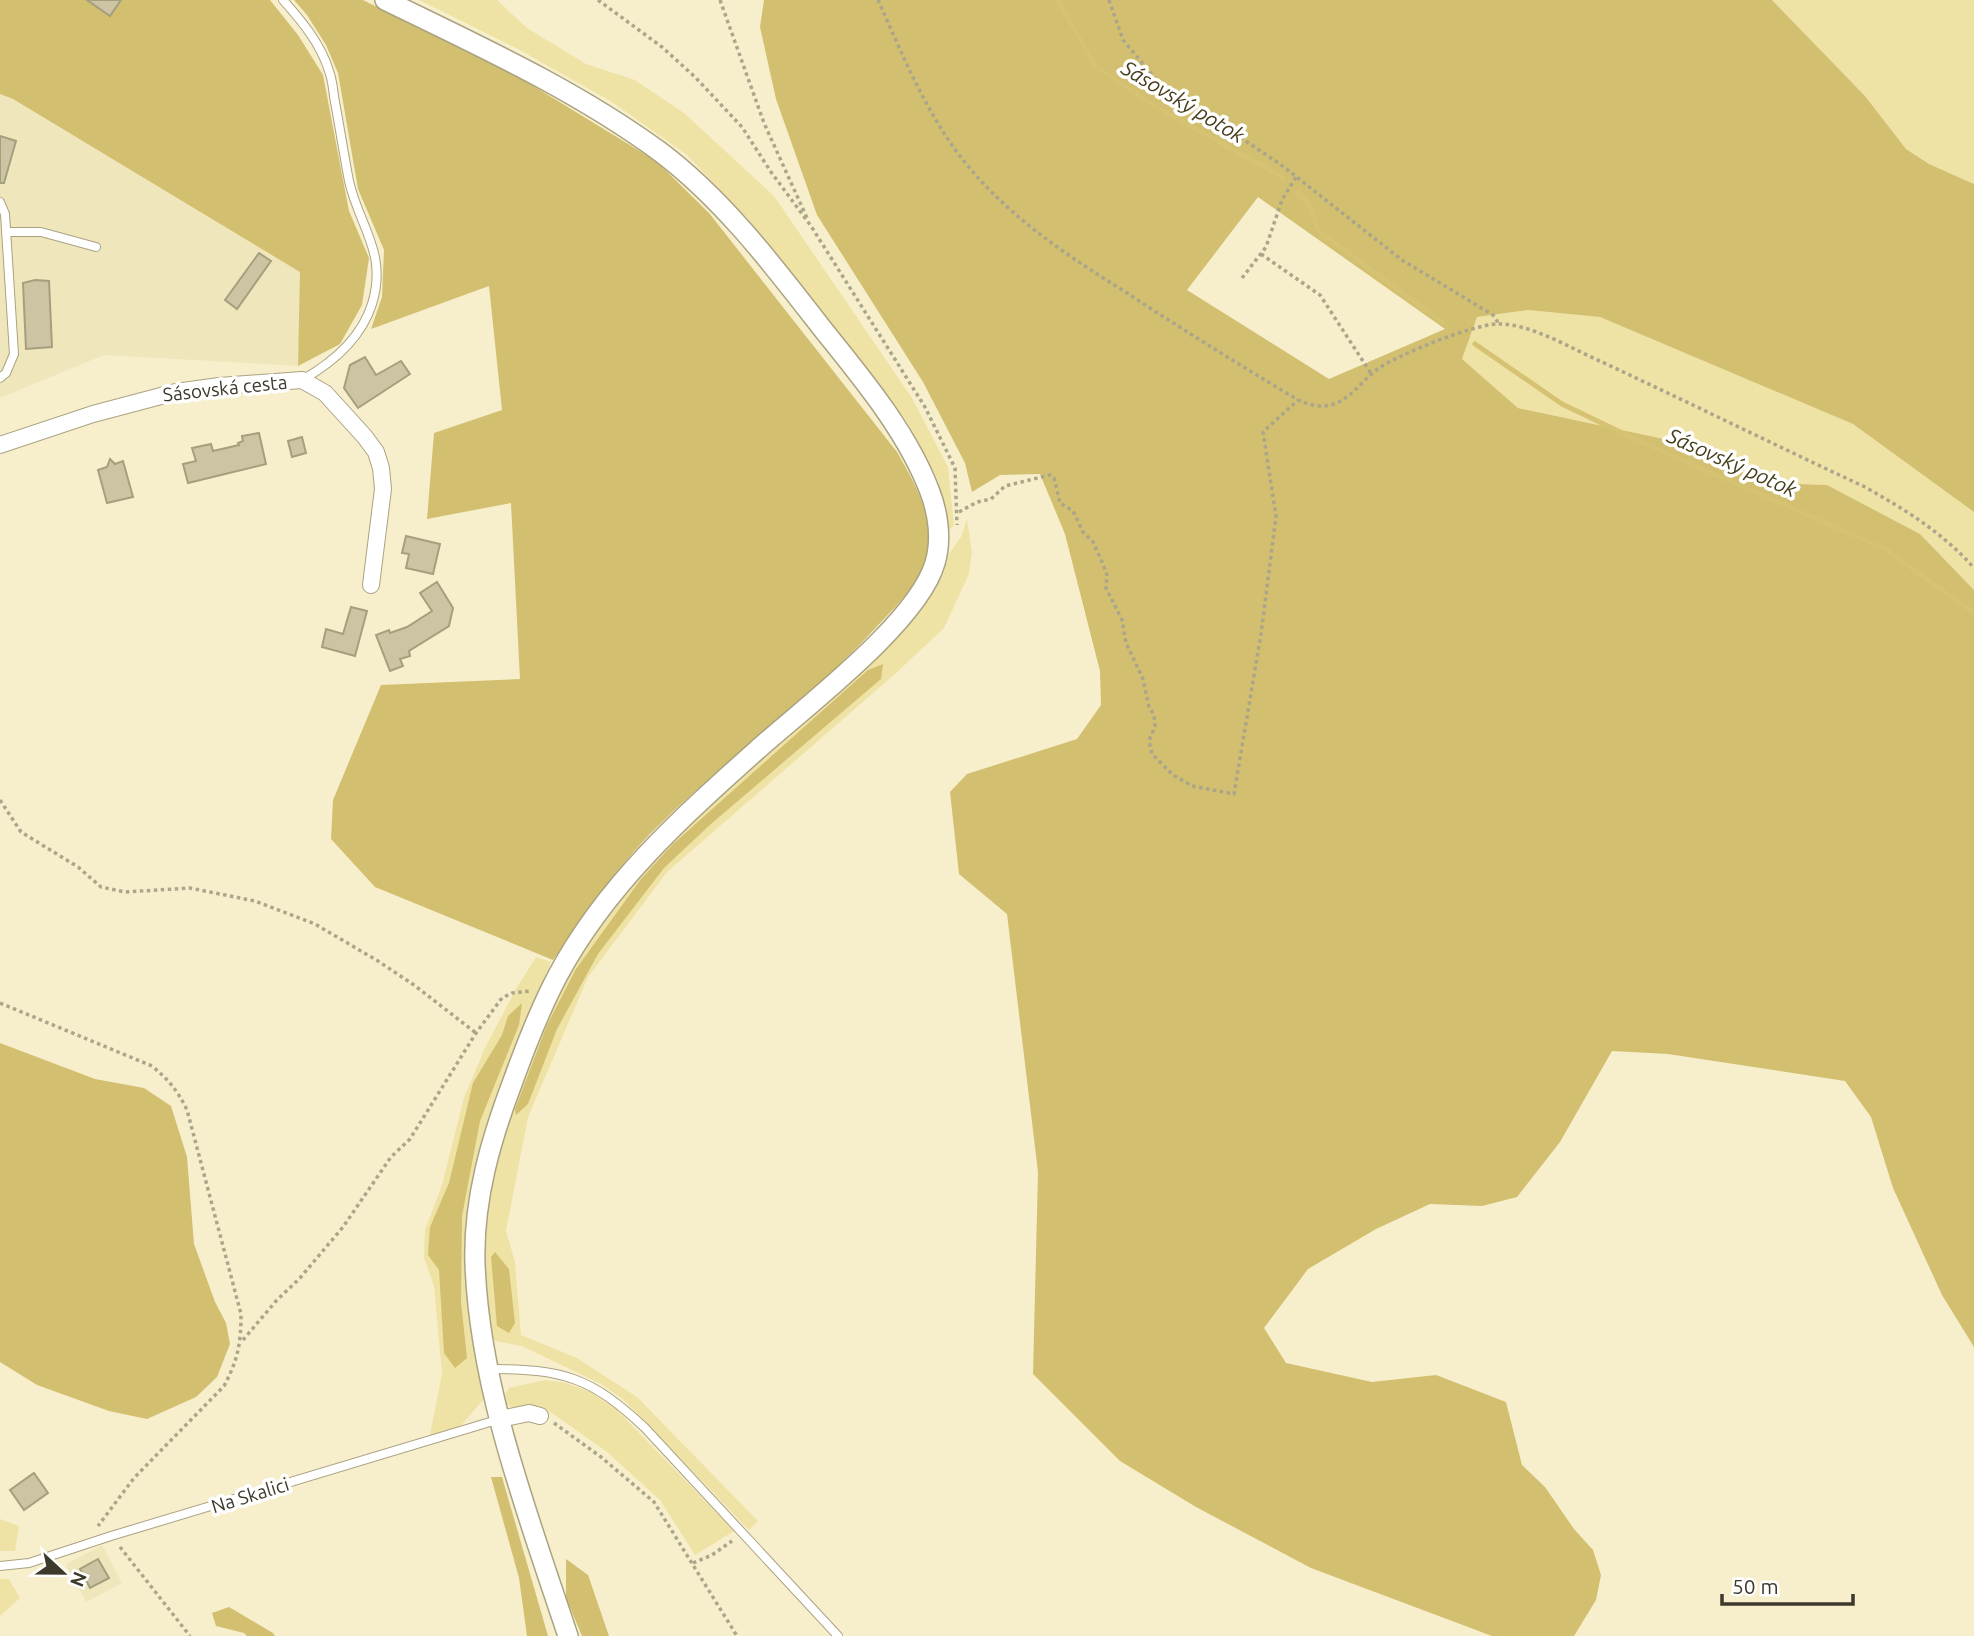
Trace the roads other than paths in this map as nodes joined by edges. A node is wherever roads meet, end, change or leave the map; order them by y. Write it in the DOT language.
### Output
graph roads {
  1 [pos="283,0"];
  2 [pos="386,0"];
  3 [pos="0,202"];
  4 [pos="6,232"];
  5 [pos="96,247"];
  6 [pos="0,378"];
  7 [pos="302,380"];
  8 [pos="0,445"];
  9 [pos="371,585"];
  10 [pos="489,1369"];
  11 [pos="540,1416"];
  12 [pos="500,1419"];
  13 [pos="0,1566"];
  14 [pos="568,1636"];
  15 [pos="838,1636"];
  1 -- 7 [label="lane"];
  2 -- 10 [label="street"];
  3 -- 4 [label="lane"];
  4 -- 5 [label="lane"];
  4 -- 6 [label="lane"];
  7 -- 8 [label="street, Sásovská cesta"];
  7 -- 9 [label="street, Sásovská cesta"];
  10 -- 12 [label="street"];
  10 -- 15 [label="lane"];
  11 -- 12 [label="street"];
  12 -- 13 [label="lane, Na Skalici"];
  12 -- 14 [label="street"];
}
